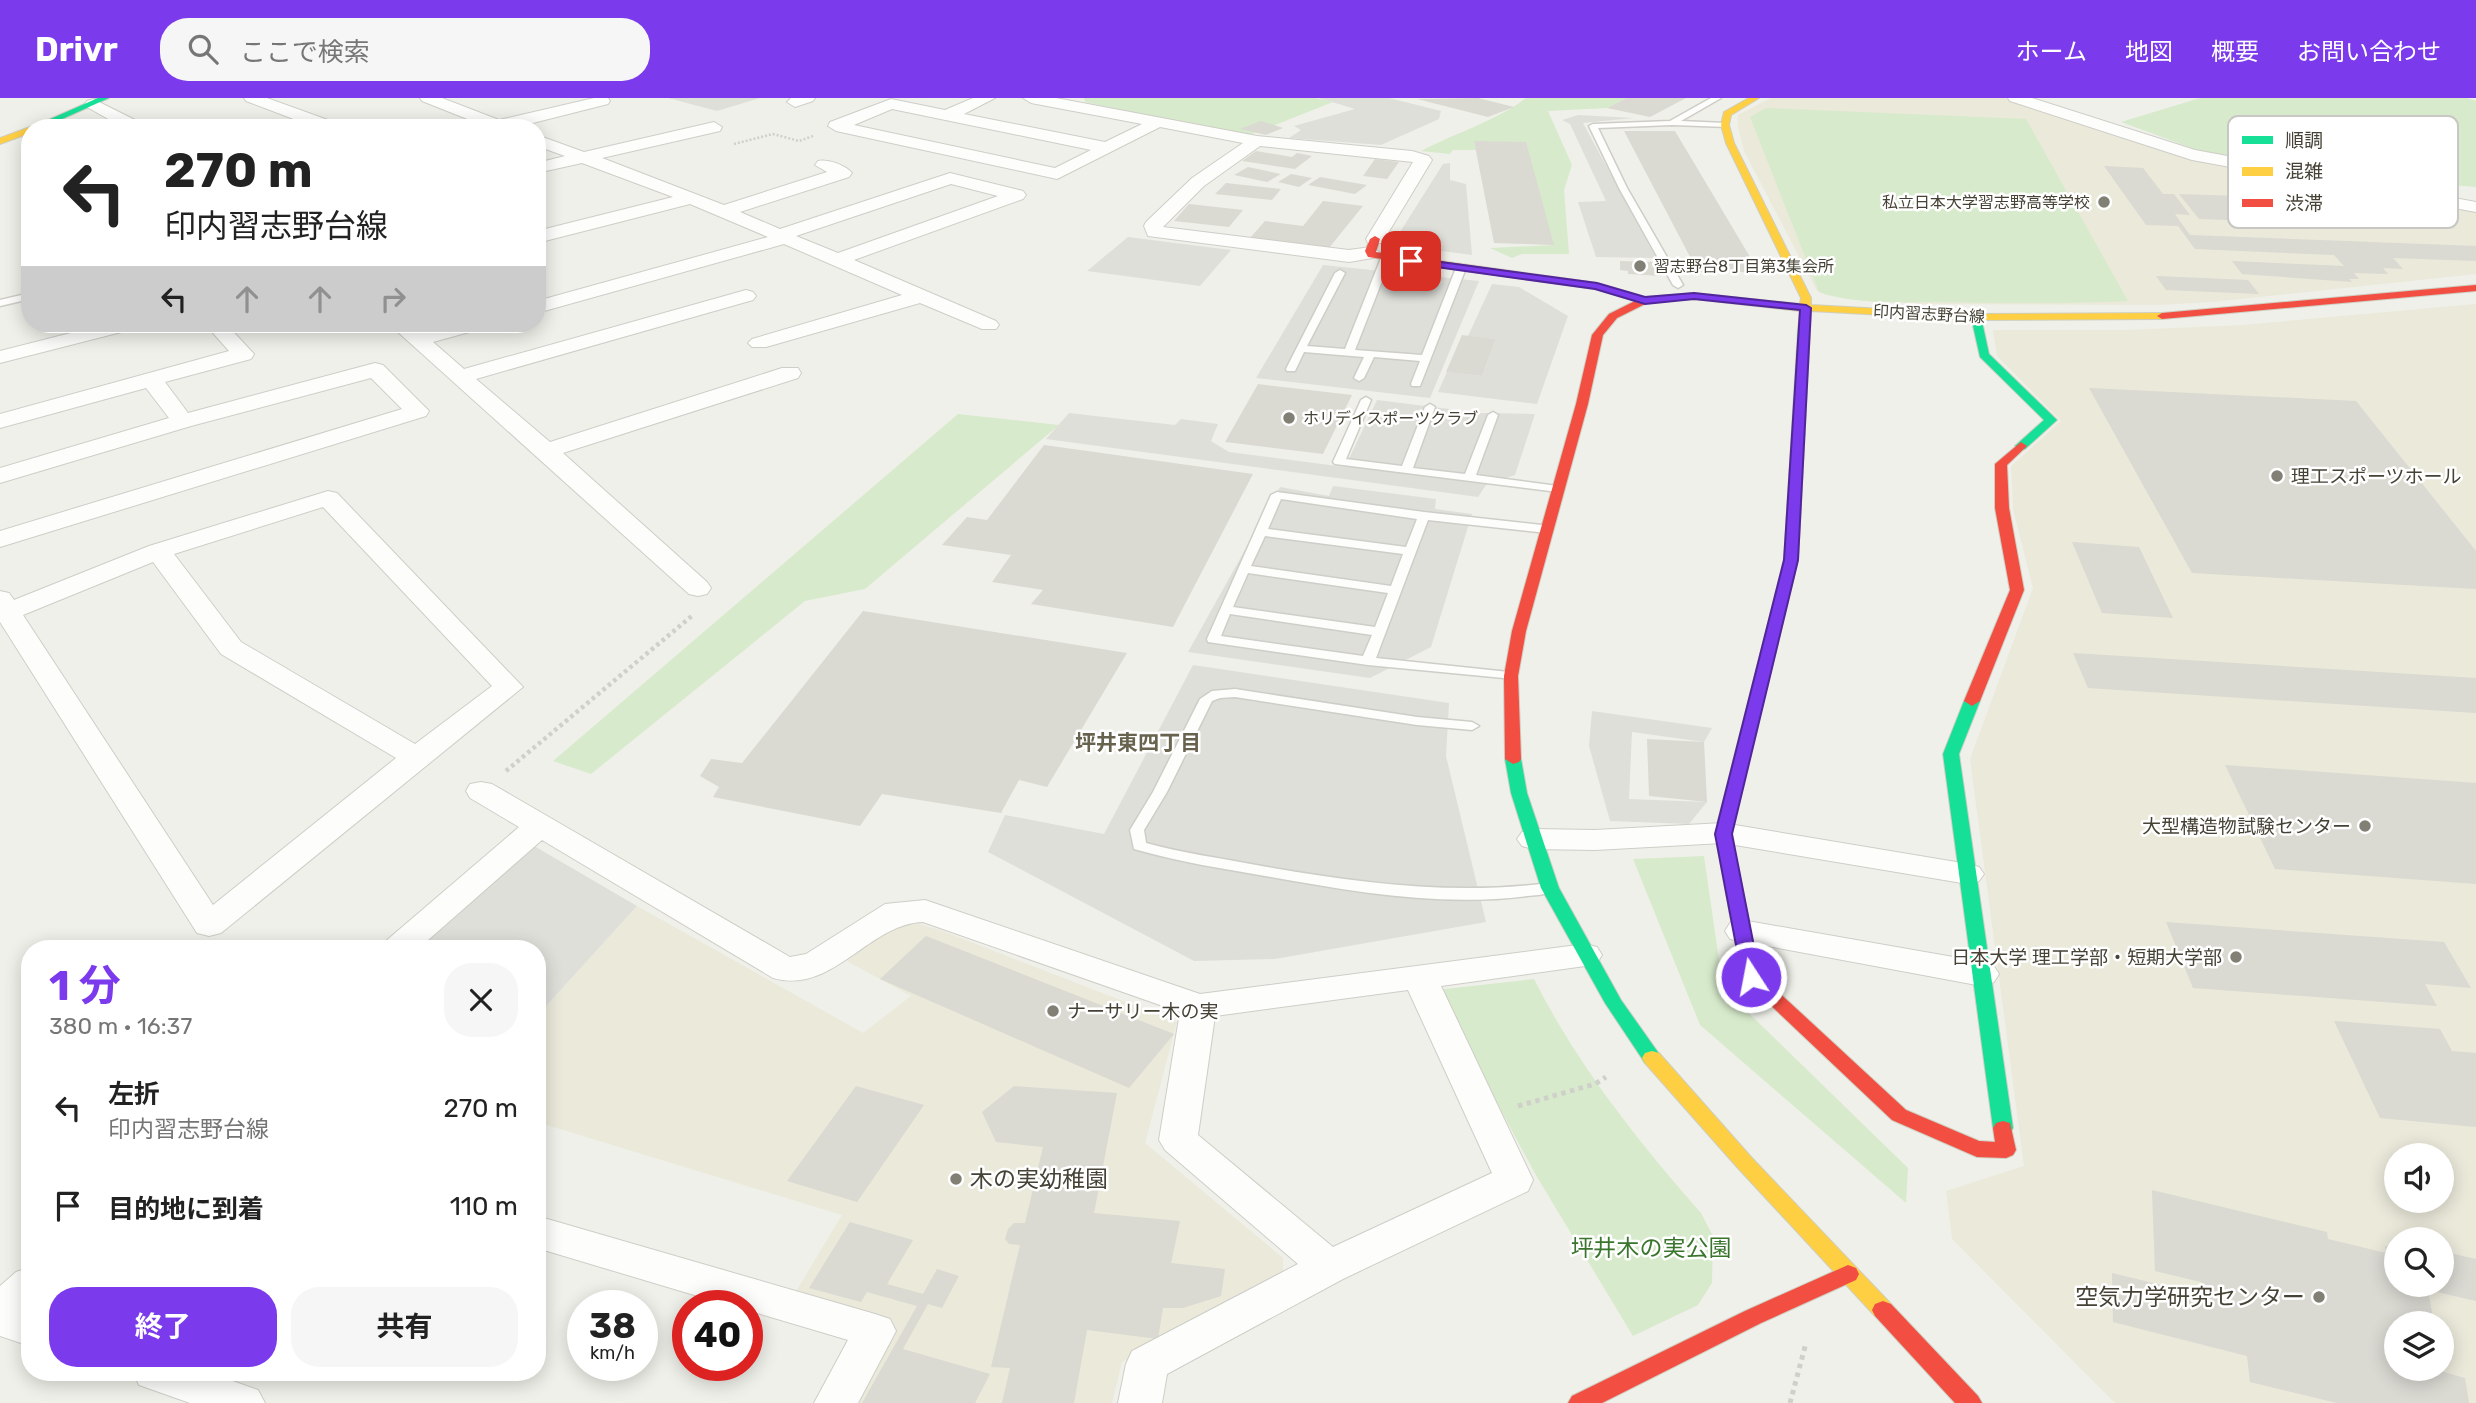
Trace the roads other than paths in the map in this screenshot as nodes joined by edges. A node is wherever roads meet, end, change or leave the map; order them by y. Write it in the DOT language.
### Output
graph roads {
  1 [pos="252,98"];
  2 [pos="428,98"];
  3 [pos="987,98"];
  4 [pos="1031,98"];
  5 [pos="1717,98"];
  6 [pos="1755,98"];
  7 [pos="2016,98"];
  8 [pos="1057,100"];
  9 [pos="99,101"];
  10 [pos="602,101"];
  11 [pos="947,115"];
  12 [pos="56,119"];
  13 [pos="124,119"];
  14 [pos="309,119"];
  15 [pos="483,119"];
  16 [pos="529,119"];
  17 [pos="1158,122"];
  18 [pos="1672,123"];
  19 [pos="1726,125"];
  20 [pos="713,127"];
  21 [pos="21,133"];
  22 [pos="577,140"];
  23 [pos="0,141"];
  24 [pos="1257,141"];
  25 [pos="546,143"];
  26 [pos="546,144"];
  27 [pos="1108,148"];
  28 [pos="583,158"];
  29 [pos="2228,162"];
  30 [pos="824,165"];
  31 [pos="546,166"];
  32 [pos="692,198"];
  33 [pos="2458,204"];
  34 [pos="2476,207"];
  35 [pos="723,211"];
  36 [pos="546,235"];
  37 [pos="783,237"];
  38 [pos="1377,250"];
  39 [pos="837,260"];
  40 [pos="1461,268"];
  41 [pos="1340,274"];
  42 [pos="1678,285"];
  43 [pos="2476,288"];
  44 [pos="746,296"];
  45 [pos="922,296"];
  46 [pos="21,298"];
  47 [pos="1645,300"];
  48 [pos="0,303"];
  49 [pos="546,304"];
  50 [pos="1806,308"];
  51 [pos="1976,317"];
  52 [pos="989,325"];
  53 [pos="95,333"];
  54 [pos="223,333"];
  55 [pos="409,333"];
  56 [pos="443,333"];
  57 [pos="417,340"];
  58 [pos="759,343"];
  59 [pos="1301,349"];
  60 [pos="1349,353"];
  61 [pos="1370,354"];
  62 [pos="0,357"];
  63 [pos="1426,358"];
  64 [pos="1291,369"];
  65 [pos="790,373"];
  66 [pos="460,377"];
  67 [pos="1359,378"];
  68 [pos="151,379"];
  69 [pos="1416,384"];
  70 [pos="1366,400"];
  71 [pos="1430,407"];
  72 [pos="1493,415"];
  73 [pos="0,421"];
  74 [pos="183,421"];
  75 [pos="546,451"];
  76 [pos="1406,471"];
  77 [pos="0,476"];
  78 [pos="1469,479"];
  79 [pos="1558,489"];
  80 [pos="1424,516"];
  81 [pos="1547,529"];
  82 [pos="1260,532"];
  83 [pos="0,539"];
  84 [pos="159,551"];
  85 [pos="1411,551"];
  86 [pos="1244,569"];
  87 [pos="698,588"];
  88 [pos="1396,590"];
  89 [pos="4,606"];
  90 [pos="1226,610"];
  91 [pos="1380,632"];
  92 [pos="1368,661"];
  93 [pos="1511,676"];
  94 [pos="1472,726"];
  95 [pos="416,757"];
  96 [pos="481,791"];
  97 [pos="541,824"];
  98 [pos="1723,834"];
  99 [pos="1533,839"];
  100 [pos="1968,874"];
  101 [pos="1550,888"];
  102 [pos="1742,931"];
  103 [pos="408,940"];
  104 [pos="1585,955"];
  105 [pos="1982,974"];
  106 [pos="1419,976"];
  107 [pos="1199,1006"];
  108 [pos="546,1235"];
  109 [pos="1329,1267"];
  110 [pos="1848,1274"];
  111 [pos="21,1292"];
  112 [pos="0,1312"];
  113 [pos="0,1319"];
  114 [pos="21,1326"];
  115 [pos="179,1381"];
  116 [pos="243,1403"];
  117 [pos="836,1403"];
  118 [pos="1140,1403"];
  119 [pos="1580,1403"];
  120 [pos="1970,1403"];
  1 -- 14 [label="street"];
  2 -- 15 [label="street"];
  3 -- 11 [label="street"];
  4 -- 8 [label="street"];
  5 -- 18 [label="lane"];
  6 -- 19 [label="street"];
  7 -- 29 [label="street"];
  8 -- 17 [label="street"];
  9 -- 12 [label="street"];
  9 -- 13 [label="street"];
  10 -- 16 [label="street"];
  11 -- 27 [label="street"];
  11 -- 27 [label="street"];
  17 -- 24 [label="street"];
  17 -- 27 [label="street"];
  18 -- 19 [label="lane"];
  18 -- 42 [label="lane"];
  19 -- 50 [label="street"];
  20 -- 28 [label="street"];
  21 -- 23 [label="street"];
  22 -- 25 [label="street"];
  24 -- 38 [label="street"];
  24 -- 38 [label="street"];
  26 -- 28 [label="street"];
  28 -- 31 [label="street"];
  28 -- 32 [label="street"];
  30 -- 35 [label="street"];
  32 -- 35 [label="street"];
  32 -- 36 [label="street"];
  33 -- 34 [label="street"];
  35 -- 37 [label="street"];
  37 -- 39 [label="street"];
  37 -- 39 [label="street"];
  37 -- 49 [label="street"];
  38 -- 40 [label="street, 印内習志野台線"];
  38 -- 60 [label="lane"];
  39 -- 45 [label="street"];
  40 -- 47 [label="street, 印内習志野台線"];
  40 -- 63 [label="lane"];
  41 -- 59 [label="lane"];
  43 -- 51 [label="street, 印内習志野台線"];
  44 -- 66 [label="street"];
  45 -- 52 [label="street"];
  45 -- 58 [label="street"];
  46 -- 48 [label="lane"];
  47 -- 50 [label="street, 印内習志野台線"];
  47 -- 79 [label="street"];
  50 -- 51 [label="street, 印内習志野台線"];
  50 -- 98 [label="street"];
  51 -- 100 [label="street"];
  53 -- 62 [label="street"];
  54 -- 68 [label="street"];
  55 -- 57 [label="street"];
  56 -- 57 [label="street"];
  57 -- 66 [label="street"];
  59 -- 60 [label="lane"];
  59 -- 64 [label="lane"];
  60 -- 61 [label="lane"];
  61 -- 63 [label="lane"];
  61 -- 67 [label="lane"];
  63 -- 69 [label="lane"];
  65 -- 75 [label="street"];
  66 -- 75 [label="street"];
  68 -- 73 [label="street"];
  68 -- 74 [label="street"];
  70 -- 76 [label="lane"];
  71 -- 76 [label="lane"];
  72 -- 78 [label="lane"];
  74 -- 77 [label="street"];
  74 -- 83 [label="street"];
  75 -- 87 [label="street"];
  76 -- 78 [label="lane"];
  78 -- 79 [label="lane"];
  79 -- 81 [label="street"];
  80 -- 81 [label="lane"];
  80 -- 82 [label="lane"];
  80 -- 85 [label="lane"];
  81 -- 93 [label="street"];
  82 -- 85 [label="lane"];
  82 -- 86 [label="lane"];
  84 -- 89 [label="street"];
  84 -- 95 [label="street"];
  84 -- 95 [label="street"];
  85 -- 88 [label="lane"];
  86 -- 88 [label="lane"];
  86 -- 90 [label="lane"];
  88 -- 91 [label="lane"];
  89 -- 95 [label="street"];
  90 -- 91 [label="lane"];
  90 -- 92 [label="lane"];
  91 -- 92 [label="lane"];
  92 -- 93 [label="lane"];
  93 -- 99 [label="street"];
  94 -- 101 [label="lane"];
  96 -- 97 [label="street"];
  97 -- 103 [label="street"];
  97 -- 107 [label="street"];
  98 -- 99 [label="street"];
  98 -- 100 [label="street"];
  98 -- 102 [label="street"];
  99 -- 101 [label="street"];
  100 -- 105 [label="street"];
  101 -- 104 [label="street"];
  102 -- 105 [label="street"];
  102 -- 105 [label="street"];
  104 -- 106 [label="street"];
  104 -- 110 [label="street"];
  106 -- 107 [label="street"];
  106 -- 109 [label="street"];
  107 -- 109 [label="street"];
  108 -- 117 [label="street"];
  109 -- 118 [label="street"];
  110 -- 119 [label="street"];
  110 -- 120 [label="street"];
  111 -- 112 [label="street"];
  113 -- 114 [label="street"];
  115 -- 116 [label="street"];
}
